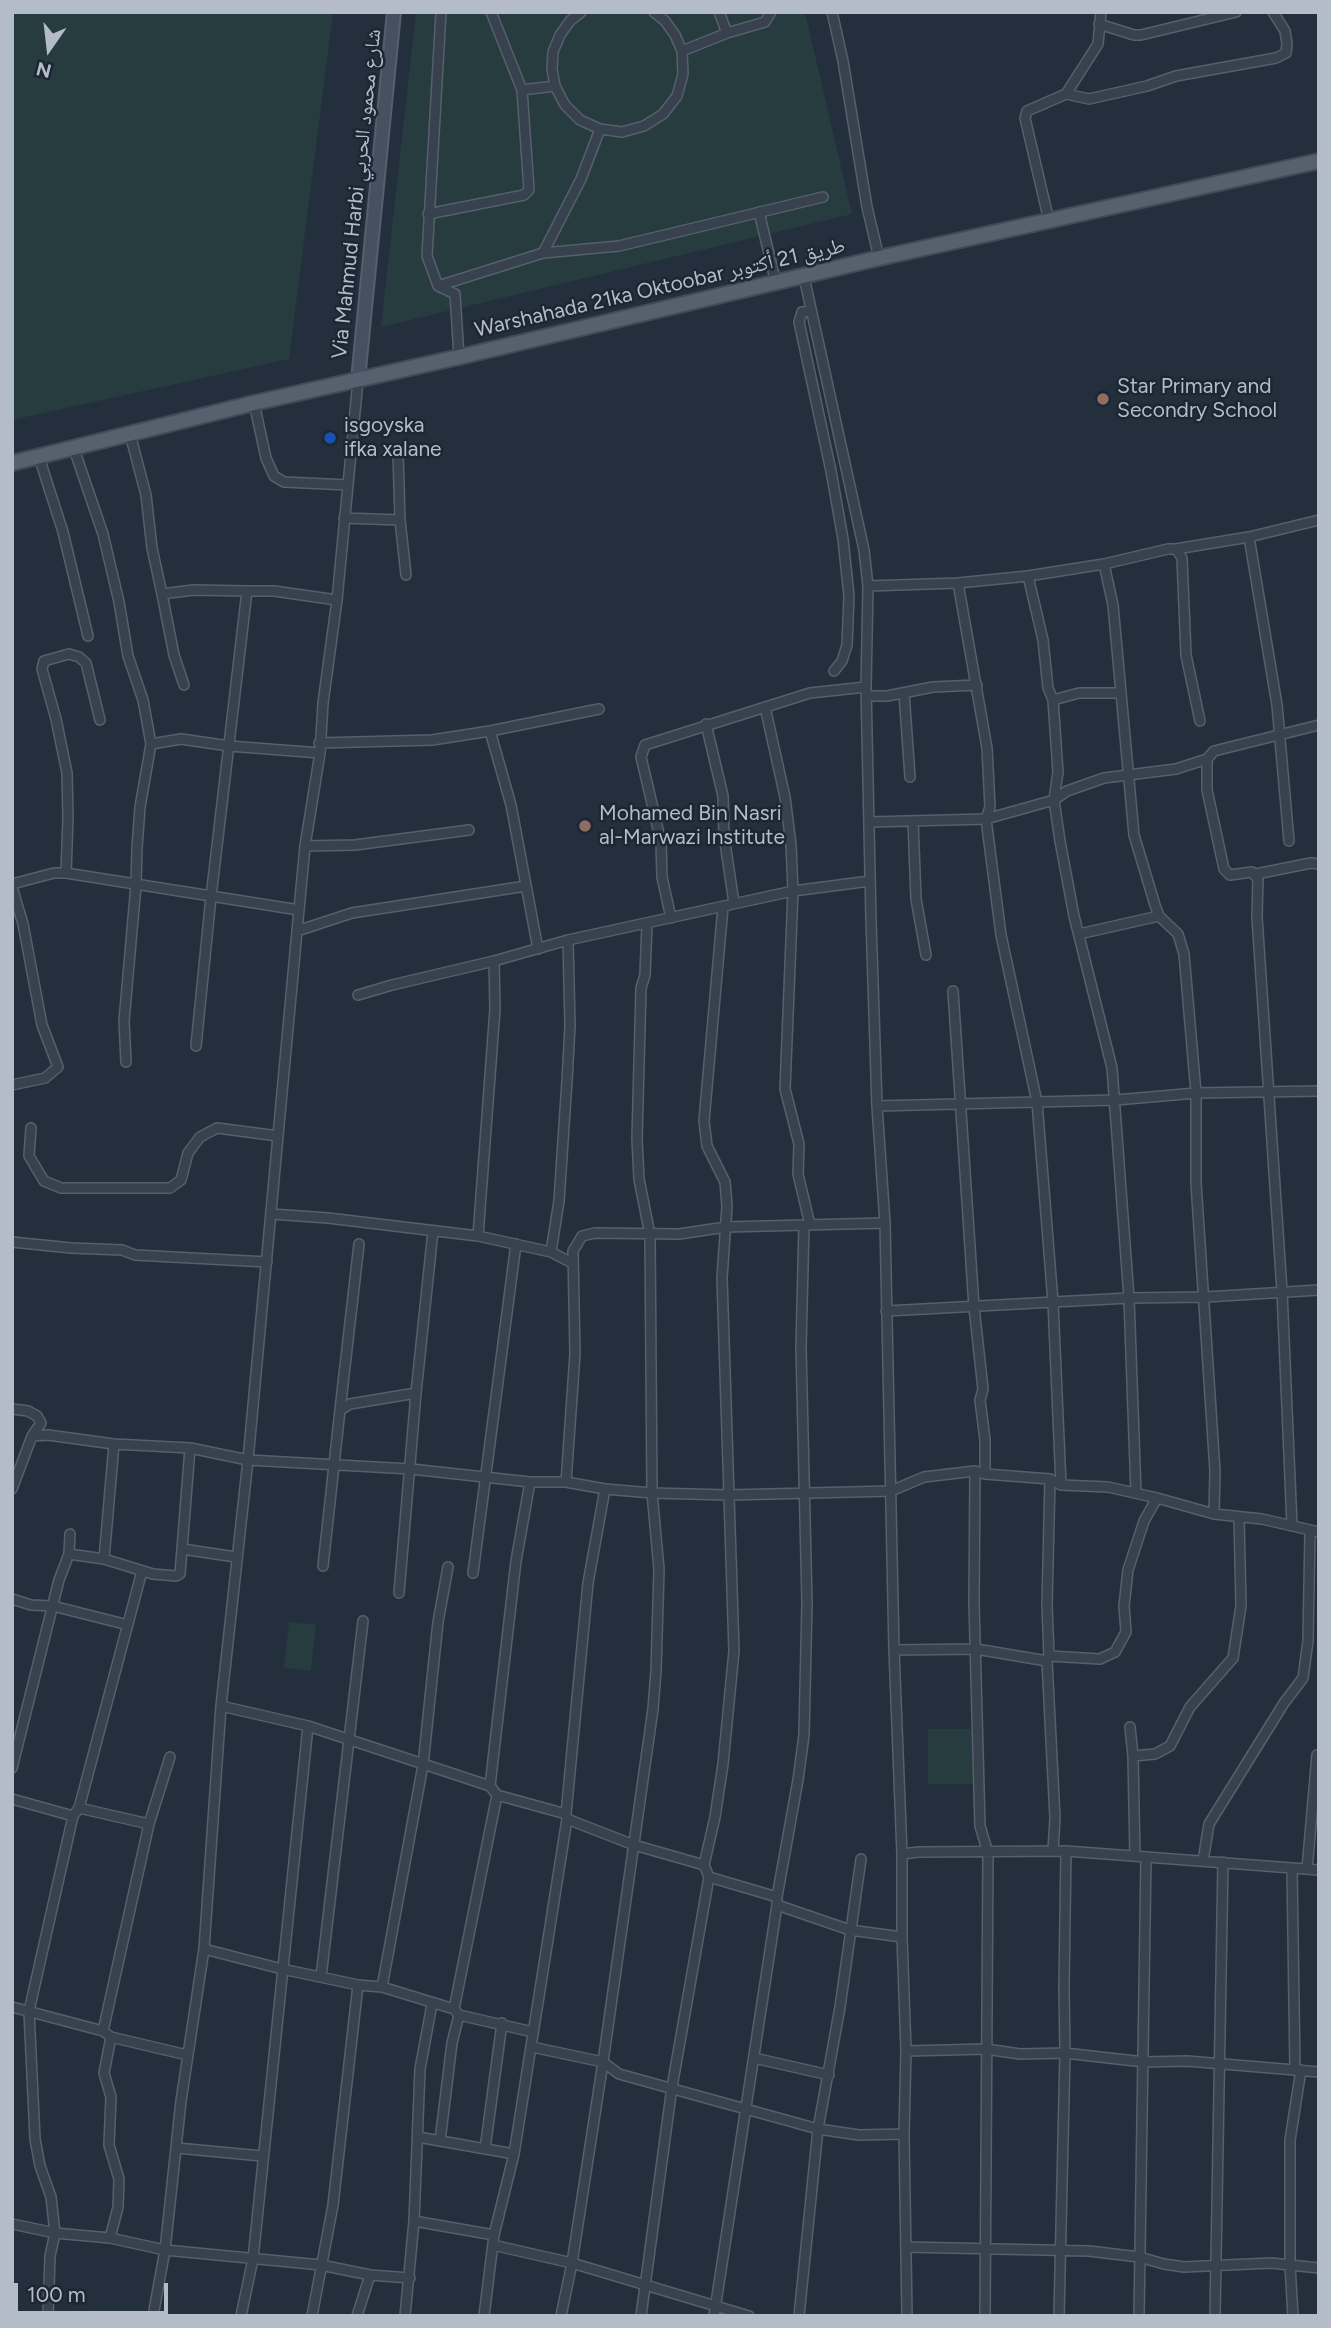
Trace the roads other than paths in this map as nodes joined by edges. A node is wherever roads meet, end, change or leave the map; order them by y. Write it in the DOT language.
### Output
graph roads {
  1 [pos="394,12"];
  2 [pos="440,12"];
  3 [pos="491,12"];
  4 [pos="581,12"];
  5 [pos="654,12"];
  6 [pos="719,12"];
  7 [pos="771,12"];
  8 [pos="832,12"];
  9 [pos="1101,12"];
  10 [pos="1236,12"];
  11 [pos="1273,12"];
  12 [pos="1099,24"];
  13 [pos="726,33"];
  14 [pos="682,51"];
  15 [pos="555,86"];
  16 [pos="522,90"];
  17 [pos="1066,94"];
  18 [pos="600,130"];
  19 [pos="1319,161"];
  20 [pos="823,197"];
  21 [pos="759,212"];
  22 [pos="428,214"];
  23 [pos="1049,220"];
  24 [pos="542,253"];
  25 [pos="879,258"];
  26 [pos="804,277"];
  27 [pos="776,283"];
  28 [pos="438,286"];
  29 [pos="811,311"];
  30 [pos="460,357"];
  31 [pos="358,380"];
  32 [pos="254,403"];
  33 [pos="130,434"];
  34 [pos="74,449"];
  35 [pos="398,453"];
  36 [pos="39,457"];
  37 [pos="12,463"];
  38 [pos="348,485"];
  39 [pos="344,518"];
  40 [pos="400,520"];
  41 [pos="1319,520"];
  42 [pos="1249,537"];
  43 [pos="1177,549"];
  44 [pos="1104,564"];
  45 [pos="406,575"];
  46 [pos="1028,576"];
  47 [pos="958,583"];
  48 [pos="868,586"];
  49 [pos="247,591"];
  50 [pos="162,594"];
  51 [pos="337,600"];
  52 [pos="88,636"];
  53 [pos="834,671"];
  54 [pos="184,685"];
  55 [pos="977,685"];
  56 [pos="867,692"];
  57 [pos="904,693"];
  58 [pos="1120,693"];
  59 [pos="1053,700"];
  60 [pos="765,707"];
  61 [pos="599,709"];
  62 [pos="100,720"];
  63 [pos="1200,721"];
  64 [pos="706,724"];
  65 [pos="1319,725"];
  66 [pos="490,731"];
  67 [pos="1280,735"];
  68 [pos="151,744"];
  69 [pos="229,746"];
  70 [pos="320,748"];
  71 [pos="1206,759"];
  72 [pos="1128,774"];
  73 [pos="910,777"];
  74 [pos="1054,800"];
  75 [pos="986,819"];
  76 [pos="913,821"];
  77 [pos="869,822"];
  78 [pos="469,830"];
  79 [pos="1289,841"];
  80 [pos="305,846"];
  81 [pos="1319,864"];
  82 [pos="66,873"];
  83 [pos="1256,874"];
  84 [pos="870,880"];
  85 [pos="136,885"];
  86 [pos="12,886"];
  87 [pos="526,886"];
  88 [pos="793,891"];
  89 [pos="211,897"];
  90 [pos="734,904"];
  91 [pos="723,907"];
  92 [pos="299,909"];
  93 [pos="1159,916"];
  94 [pos="671,918"];
  95 [pos="647,924"];
  96 [pos="296,931"];
  97 [pos="1079,934"];
  98 [pos="568,940"];
  99 [pos="538,948"];
  100 [pos="926,955"];
  101 [pos="495,961"];
  102 [pos="953,991"];
  103 [pos="358,995"];
  104 [pos="196,1046"];
  105 [pos="126,1062"];
  106 [pos="12,1085"];
  107 [pos="1319,1091"];
  108 [pos="1196,1093"];
  109 [pos="1270,1093"];
  110 [pos="1116,1100"];
  111 [pos="1037,1102"];
  112 [pos="960,1103"];
  113 [pos="877,1106"];
  114 [pos="31,1128"];
  115 [pos="278,1136"];
  116 [pos="271,1214"];
  117 [pos="886,1223"];
  118 [pos="807,1225"];
  119 [pos="726,1227"];
  120 [pos="433,1230"];
  121 [pos="650,1235"];
  122 [pos="478,1236"];
  123 [pos="12,1242"];
  124 [pos="359,1244"];
  125 [pos="516,1244"];
  126 [pos="551,1252"];
  127 [pos="267,1262"];
  128 [pos="572,1263"];
  129 [pos="1282,1290"];
  130 [pos="1319,1290"];
  131 [pos="1206,1297"];
  132 [pos="1129,1298"];
  133 [pos="1053,1302"];
  134 [pos="974,1307"];
  135 [pos="886,1311"];
  136 [pos="415,1393"];
  137 [pos="12,1409"];
  138 [pos="340,1410"];
  139 [pos="32,1436"];
  140 [pos="114,1444"];
  141 [pos="190,1448"];
  142 [pos="248,1460"];
  143 [pos="336,1463"];
  144 [pos="411,1469"];
  145 [pos="980,1473"];
  146 [pos="484,1477"];
  147 [pos="1050,1479"];
  148 [pos="530,1482"];
  149 [pos="566,1482"];
  150 [pos="1062,1485"];
  151 [pos="12,1489"];
  152 [pos="605,1489"];
  153 [pos="891,1491"];
  154 [pos="652,1493"];
  155 [pos="1136,1493"];
  156 [pos="805,1494"];
  157 [pos="729,1495"];
  158 [pos="1157,1498"];
  159 [pos="1214,1514"];
  160 [pos="1239,1518"];
  161 [pos="1292,1526"];
  162 [pos="1315,1532"];
  163 [pos="70,1534"];
  164 [pos="182,1549"];
  165 [pos="69,1554"];
  166 [pos="236,1557"];
  167 [pos="104,1559"];
  168 [pos="323,1566"];
  169 [pos="447,1567"];
  170 [pos="142,1571"];
  171 [pos="473,1573"];
  172 [pos="399,1593"];
  173 [pos="12,1599"];
  174 [pos="53,1606"];
  175 [pos="363,1621"];
  176 [pos="128,1625"];
  177 [pos="976,1648"];
  178 [pos="894,1650"];
  179 [pos="1048,1659"];
  180 [pos="221,1706"];
  181 [pos="309,1726"];
  182 [pos="1130,1727"];
  183 [pos="349,1741"];
  184 [pos="1317,1755"];
  185 [pos="1133,1756"];
  186 [pos="170,1757"];
  187 [pos="423,1765"];
  188 [pos="12,1769"];
  189 [pos="491,1786"];
  190 [pos="497,1795"];
  191 [pos="12,1799"];
  192 [pos="76,1812"];
  193 [pos="567,1816"];
  194 [pos="149,1824"];
  195 [pos="634,1844"];
  196 [pos="1053,1851"];
  197 [pos="1066,1852"];
  198 [pos="988,1853"];
  199 [pos="902,1854"];
  200 [pos="1135,1856"];
  201 [pos="1146,1857"];
  202 [pos="861,1859"];
  203 [pos="1203,1861"];
  204 [pos="1223,1862"];
  205 [pos="704,1865"];
  206 [pos="1292,1868"];
  207 [pos="1307,1869"];
  208 [pos="1319,1870"];
  209 [pos="709,1877"];
  210 [pos="777,1901"];
  211 [pos="850,1930"];
  212 [pos="902,1937"];
  213 [pos="204,1949"];
  214 [pos="282,1969"];
  215 [pos="321,1977"];
  216 [pos="358,1985"];
  217 [pos="382,1987"];
  218 [pos="432,2004"];
  219 [pos="12,2007"];
  220 [pos="29,2011"];
  221 [pos="457,2012"];
  222 [pos="502,2023"];
  223 [pos="533,2032"];
  224 [pos="107,2034"];
  225 [pos="532,2047"];
  226 [pos="986,2049"];
  227 [pos="906,2051"];
  228 [pos="1065,2053"];
  229 [pos="187,2055"];
  230 [pos="754,2058"];
  231 [pos="603,2062"];
  232 [pos="1144,2062"];
  233 [pos="1219,2064"];
  234 [pos="1298,2069"];
  235 [pos="1319,2072"];
  236 [pos="829,2075"];
  237 [pos="672,2087"];
  238 [pos="744,2108"];
  239 [pos="818,2129"];
  240 [pos="904,2134"];
  241 [pos="418,2137"];
  242 [pos="440,2141"];
  243 [pos="177,2148"];
  244 [pos="485,2149"];
  245 [pos="514,2154"];
  246 [pos="262,2156"];
  247 [pos="414,2221"];
  248 [pos="12,2224"];
  249 [pos="55,2232"];
  250 [pos="110,2238"];
  251 [pos="493,2240"];
  252 [pos="906,2247"];
  253 [pos="987,2248"];
  254 [pos="165,2250"];
  255 [pos="1061,2252"];
  256 [pos="1139,2257"];
  257 [pos="253,2259"];
  258 [pos="572,2263"];
  259 [pos="321,2265"];
  260 [pos="1290,2265"];
  261 [pos="1217,2267"];
  262 [pos="1319,2268"];
  263 [pos="370,2275"];
  264 [pos="410,2278"];
  265 [pos="646,2284"];
  266 [pos="715,2311"];
  267 [pos="48,2316"];
  268 [pos="153,2316"];
  269 [pos="241,2316"];
  270 [pos="312,2316"];
  271 [pos="357,2316"];
  272 [pos="405,2316"];
  273 [pos="484,2316"];
  274 [pos="561,2316"];
  275 [pos="641,2316"];
  276 [pos="748,2316"];
  277 [pos="800,2316"];
  278 [pos="908,2316"];
  279 [pos="985,2316"];
  280 [pos="1059,2316"];
  281 [pos="1139,2316"];
  282 [pos="1215,2316"];
  283 [pos="1293,2316"];
  1 -- 31 [label="street, Via Mahmud Harbi شارع محمود الحربي"];
  2 -- 22 [label="street"];
  3 -- 16 [label="street"];
  4 -- 15 [label="street"];
  5 -- 14 [label="street"];
  6 -- 13 [label="street"];
  7 -- 13 [label="street"];
  8 -- 25 [label="street"];
  9 -- 12 [label="street"];
  10 -- 12 [label="street"];
  11 -- 17 [label="street"];
  12 -- 17 [label="street"];
  13 -- 14 [label="street"];
  14 -- 18 [label="street"];
  15 -- 16 [label="street"];
  15 -- 18 [label="street"];
  16 -- 22 [label="street"];
  17 -- 23 [label="street"];
  18 -- 24 [label="street"];
  19 -- 23 [label="main road, Warshahada 21ka Oktoobar طريق 21 أكتوبر"];
  20 -- 21 [label="street"];
  21 -- 24 [label="street"];
  21 -- 27 [label="street"];
  22 -- 28 [label="street"];
  23 -- 25 [label="main road, Warshahada 21ka Oktoobar طريق 21 أكتوبر"];
  24 -- 28 [label="street"];
  25 -- 26 [label="main road, Warshahada 21ka Oktoobar طريق 21 أكتوبر"];
  26 -- 27 [label="main road, Warshahada 21ka Oktoobar طريق 21 أكتوبر"];
  26 -- 29 [label="street"];
  27 -- 30 [label="main road, Warshahada 21ka Oktoobar طريق 21 أكتوبر"];
  28 -- 30 [label="street"];
  29 -- 48 [label="street"];
  29 -- 53 [label="street"];
  30 -- 31 [label="main road, Warshahada 21ka Oktoobar طريق 21 أكتوبر"];
  31 -- 32 [label="main road, Warshahada 21ka Oktoobar طريق 21 أكتوبر"];
  31 -- 38 [label="street"];
  32 -- 33 [label="main road, Warshahada 21ka Oktoobar طريق 21 أكتوبر"];
  32 -- 38 [label="street"];
  33 -- 34 [label="main road, Warshahada 21ka Oktoobar طريق 21 أكتوبر"];
  33 -- 50 [label="street"];
  34 -- 36 [label="main road, Warshahada 21ka Oktoobar طريق 21 أكتوبر"];
  34 -- 68 [label="street"];
  35 -- 40 [label="street"];
  36 -- 37 [label="main road, Warshahada 21ka Oktoobar طريق 21 أكتوبر"];
  36 -- 52 [label="street"];
  38 -- 39 [label="street"];
  39 -- 40 [label="street"];
  39 -- 51 [label="street"];
  40 -- 45 [label="street"];
  41 -- 42 [label="street"];
  42 -- 43 [label="street"];
  42 -- 67 [label="street"];
  43 -- 44 [label="street"];
  43 -- 63 [label="street"];
  44 -- 46 [label="street"];
  44 -- 58 [label="street"];
  46 -- 47 [label="street"];
  46 -- 59 [label="street"];
  47 -- 48 [label="street"];
  47 -- 55 [label="street"];
  48 -- 56 [label="street"];
  49 -- 50 [label="street"];
  49 -- 51 [label="street"];
  49 -- 69 [label="street"];
  50 -- 54 [label="street"];
  51 -- 70 [label="street"];
  55 -- 57 [label="street"];
  55 -- 75 [label="street"];
  56 -- 57 [label="street"];
  56 -- 60 [label="street"];
  56 -- 77 [label="street"];
  57 -- 73 [label="street"];
  58 -- 59 [label="street"];
  58 -- 72 [label="street"];
  59 -- 74 [label="street"];
  60 -- 64 [label="street"];
  60 -- 88 [label="street"];
  61 -- 66 [label="street"];
  62 -- 82 [label="street"];
  64 -- 90 [label="street"];
  64 -- 94 [label="street"];
  65 -- 67 [label="street"];
  66 -- 70 [label="street"];
  66 -- 87 [label="street"];
  67 -- 71 [label="street"];
  67 -- 79 [label="street"];
  68 -- 69 [label="street"];
  68 -- 85 [label="street"];
  69 -- 70 [label="street"];
  69 -- 89 [label="street"];
  70 -- 80 [label="street"];
  71 -- 72 [label="street"];
  71 -- 83 [label="street"];
  72 -- 74 [label="street"];
  72 -- 93 [label="street"];
  74 -- 75 [label="street"];
  74 -- 97 [label="street"];
  75 -- 76 [label="street"];
  75 -- 111 [label="street"];
  76 -- 77 [label="street"];
  76 -- 100 [label="street"];
  77 -- 84 [label="street"];
  78 -- 80 [label="street"];
  80 -- 92 [label="street"];
  81 -- 83 [label="street"];
  82 -- 85 [label="street"];
  82 -- 86 [label="street"];
  83 -- 109 [label="street"];
  84 -- 88 [label="street"];
  84 -- 113 [label="street"];
  85 -- 89 [label="street"];
  85 -- 105 [label="street"];
  86 -- 106 [label="street"];
  87 -- 96 [label="street"];
  87 -- 99 [label="street"];
  88 -- 90 [label="street"];
  88 -- 118 [label="street"];
  89 -- 92 [label="street"];
  89 -- 104 [label="street"];
  90 -- 91 [label="street"];
  91 -- 94 [label="street"];
  91 -- 119 [label="street"];
  92 -- 96 [label="street"];
  93 -- 97 [label="street"];
  93 -- 108 [label="street"];
  94 -- 95 [label="street"];
  95 -- 98 [label="street"];
  95 -- 121 [label="street"];
  96 -- 115 [label="street"];
  97 -- 110 [label="street"];
  98 -- 99 [label="street"];
  98 -- 126 [label="street"];
  99 -- 101 [label="street"];
  101 -- 103 [label="street"];
  101 -- 122 [label="street"];
  102 -- 112 [label="street"];
  107 -- 109 [label="street"];
  108 -- 109 [label="street"];
  108 -- 110 [label="street"];
  108 -- 131 [label="street"];
  109 -- 129 [label="street"];
  110 -- 111 [label="street"];
  110 -- 132 [label="street"];
  111 -- 112 [label="street"];
  111 -- 133 [label="street"];
  112 -- 113 [label="street"];
  112 -- 134 [label="street"];
  113 -- 117 [label="street"];
  114 -- 115 [label="street"];
  115 -- 116 [label="street"];
  116 -- 120 [label="street"];
  116 -- 127 [label="street"];
  117 -- 118 [label="street"];
  117 -- 135 [label="street"];
  118 -- 119 [label="street"];
  118 -- 156 [label="street"];
  119 -- 121 [label="street"];
  119 -- 157 [label="street"];
  120 -- 122 [label="street"];
  120 -- 136 [label="street"];
  121 -- 128 [label="street"];
  121 -- 154 [label="street"];
  122 -- 125 [label="street"];
  123 -- 127 [label="street"];
  124 -- 138 [label="street"];
  125 -- 126 [label="street"];
  125 -- 146 [label="street"];
  126 -- 128 [label="street"];
  127 -- 142 [label="street"];
  128 -- 149 [label="street"];
  129 -- 130 [label="street"];
  129 -- 131 [label="street"];
  129 -- 161 [label="street"];
  131 -- 132 [label="street"];
  131 -- 159 [label="street"];
  132 -- 133 [label="street"];
  132 -- 155 [label="street"];
  133 -- 134 [label="street"];
  133 -- 150 [label="street"];
  134 -- 135 [label="street"];
  134 -- 145 [label="street"];
  135 -- 153 [label="street"];
  136 -- 138 [label="street"];
  136 -- 144 [label="street"];
  137 -- 139 [label="street"];
  138 -- 143 [label="street"];
  139 -- 140 [label="street"];
  139 -- 151 [label="street"];
  140 -- 141 [label="street"];
  140 -- 167 [label="street"];
  141 -- 142 [label="street"];
  141 -- 164 [label="street"];
  142 -- 143 [label="street"];
  142 -- 166 [label="street"];
  143 -- 144 [label="street"];
  143 -- 168 [label="street"];
  144 -- 146 [label="street"];
  144 -- 172 [label="street"];
  145 -- 147 [label="street"];
  145 -- 153 [label="street"];
  145 -- 177 [label="street"];
  146 -- 148 [label="street"];
  146 -- 171 [label="street"];
  147 -- 150 [label="street"];
  147 -- 179 [label="street"];
  148 -- 149 [label="street"];
  148 -- 189 [label="street"];
  149 -- 152 [label="street"];
  150 -- 155 [label="street"];
  152 -- 154 [label="street"];
  152 -- 193 [label="street"];
  153 -- 156 [label="street"];
  153 -- 178 [label="street"];
  154 -- 157 [label="street"];
  154 -- 195 [label="street"];
  155 -- 158 [label="street"];
  156 -- 157 [label="street"];
  156 -- 210 [label="street"];
  157 -- 205 [label="street"];
  158 -- 159 [label="street"];
  158 -- 179 [label="street"];
  159 -- 160 [label="street"];
  160 -- 161 [label="street"];
  160 -- 185 [label="street"];
  161 -- 162 [label="street"];
  162 -- 203 [label="street"];
  163 -- 165 [label="street"];
  164 -- 166 [label="street"];
  164 -- 170 [label="street"];
  165 -- 167 [label="street"];
  165 -- 174 [label="street"];
  166 -- 180 [label="street"];
  167 -- 170 [label="street"];
  169 -- 187 [label="street"];
  170 -- 176 [label="street"];
  173 -- 174 [label="street"];
  174 -- 176 [label="street"];
  174 -- 188 [label="street"];
  175 -- 183 [label="street"];
  176 -- 192 [label="street"];
  177 -- 178 [label="street"];
  177 -- 179 [label="street"];
  177 -- 198 [label="street"];
  178 -- 199 [label="street"];
  179 -- 196 [label="street"];
  180 -- 181 [label="street"];
  180 -- 213 [label="street"];
  181 -- 183 [label="street"];
  181 -- 214 [label="street"];
  182 -- 185 [label="street"];
  183 -- 187 [label="street"];
  183 -- 215 [label="street"];
  184 -- 207 [label="street"];
  185 -- 200 [label="street"];
  186 -- 194 [label="street"];
  187 -- 189 [label="street"];
  187 -- 217 [label="street"];
  189 -- 190 [label="street"];
  190 -- 193 [label="street"];
  190 -- 221 [label="street"];
  191 -- 192 [label="street"];
  192 -- 194 [label="street"];
  192 -- 220 [label="street"];
  193 -- 195 [label="street"];
  193 -- 223 [label="street"];
  194 -- 224 [label="street"];
  195 -- 205 [label="street"];
  195 -- 231 [label="street"];
  196 -- 197 [label="street"];
  196 -- 198 [label="street"];
  197 -- 200 [label="street"];
  197 -- 228 [label="street"];
  198 -- 199 [label="street"];
  198 -- 226 [label="street"];
  199 -- 212 [label="street"];
  200 -- 201 [label="street"];
  201 -- 203 [label="street"];
  201 -- 232 [label="street"];
  202 -- 211 [label="street"];
  203 -- 204 [label="street"];
  204 -- 206 [label="street"];
  204 -- 233 [label="street"];
  205 -- 209 [label="street"];
  206 -- 207 [label="street"];
  206 -- 234 [label="street"];
  207 -- 208 [label="street"];
  209 -- 210 [label="street"];
  209 -- 237 [label="street"];
  210 -- 211 [label="street"];
  210 -- 230 [label="street"];
  211 -- 212 [label="street"];
  211 -- 236 [label="street"];
  212 -- 227 [label="street"];
  213 -- 214 [label="street"];
  213 -- 229 [label="street"];
  214 -- 215 [label="street"];
  214 -- 246 [label="street"];
  215 -- 216 [label="street"];
  216 -- 217 [label="street"];
  216 -- 259 [label="street"];
  217 -- 218 [label="street"];
  218 -- 221 [label="street"];
  218 -- 241 [label="street"];
  219 -- 220 [label="street"];
  220 -- 224 [label="street"];
  220 -- 249 [label="street"];
  221 -- 222 [label="street"];
  221 -- 242 [label="street"];
  222 -- 223 [label="street"];
  222 -- 244 [label="street"];
  223 -- 225 [label="street"];
  224 -- 229 [label="street"];
  224 -- 250 [label="street"];
  225 -- 231 [label="street"];
  225 -- 245 [label="street"];
  226 -- 227 [label="street"];
  226 -- 228 [label="street"];
  226 -- 253 [label="street"];
  227 -- 240 [label="street"];
  228 -- 232 [label="street"];
  228 -- 255 [label="street"];
  229 -- 243 [label="street"];
  230 -- 236 [label="street"];
  230 -- 238 [label="street"];
  231 -- 237 [label="street"];
  231 -- 258 [label="street"];
  232 -- 233 [label="street"];
  232 -- 256 [label="street"];
  233 -- 234 [label="street"];
  233 -- 261 [label="street"];
  234 -- 235 [label="street"];
  234 -- 260 [label="street"];
  236 -- 239 [label="street"];
  237 -- 238 [label="street"];
  237 -- 265 [label="street"];
  238 -- 239 [label="street"];
  238 -- 266 [label="street"];
  239 -- 240 [label="street"];
  239 -- 277 [label="street"];
  240 -- 252 [label="street"];
  241 -- 242 [label="street"];
  241 -- 247 [label="street"];
  242 -- 244 [label="street"];
  243 -- 246 [label="street"];
  243 -- 254 [label="street"];
  244 -- 245 [label="street"];
  245 -- 251 [label="street"];
  246 -- 257 [label="street"];
  247 -- 251 [label="street"];
  247 -- 264 [label="street"];
  248 -- 249 [label="street"];
  249 -- 250 [label="street"];
  249 -- 267 [label="street"];
  250 -- 254 [label="street"];
  251 -- 258 [label="street"];
  251 -- 273 [label="street"];
  252 -- 253 [label="street"];
  252 -- 278 [label="street"];
  253 -- 255 [label="street"];
  253 -- 279 [label="street"];
  254 -- 257 [label="street"];
  254 -- 268 [label="street"];
  255 -- 256 [label="street"];
  255 -- 280 [label="street"];
  256 -- 261 [label="street"];
  256 -- 281 [label="street"];
  257 -- 259 [label="street"];
  257 -- 269 [label="street"];
  258 -- 265 [label="street"];
  258 -- 274 [label="street"];
  259 -- 263 [label="street"];
  259 -- 270 [label="street"];
  260 -- 261 [label="street"];
  260 -- 262 [label="street"];
  260 -- 283 [label="street"];
  261 -- 282 [label="street"];
  263 -- 264 [label="street"];
  263 -- 271 [label="street"];
  264 -- 272 [label="street"];
  265 -- 266 [label="street"];
  265 -- 275 [label="street"];
  266 -- 276 [label="street"];
}
